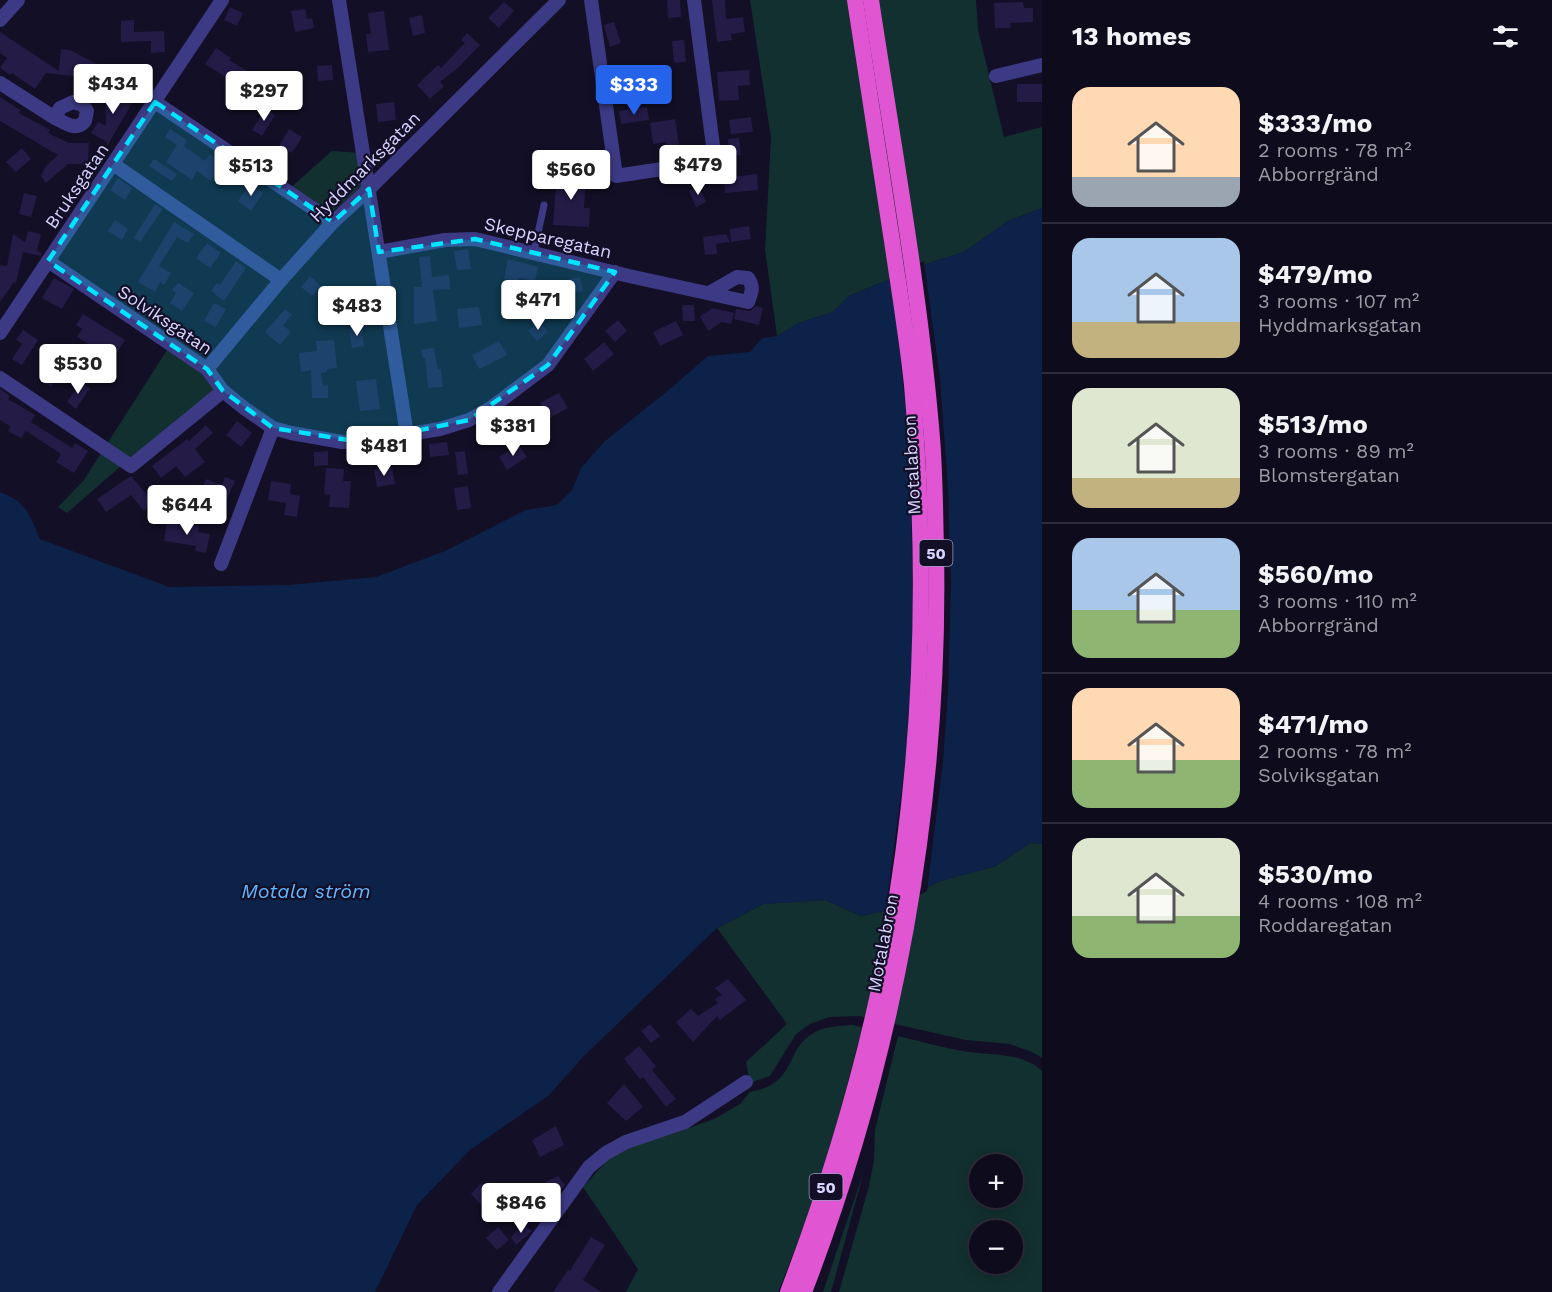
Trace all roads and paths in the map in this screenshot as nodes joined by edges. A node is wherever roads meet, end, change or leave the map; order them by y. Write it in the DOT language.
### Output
graph roads {
  1 [pos="18,0"];
  2 [pos="222,0"];
  3 [pos="339,0"];
  4 [pos="559,0"];
  5 [pos="591,0"];
  6 [pos="694,0"];
  7 [pos="855,0"];
  8 [pos="871,0"];
  9 [pos="0,20"];
  10 [pos="867,22"];
  11 [pos="1042,65"];
  12 [pos="996,76"];
  13 [pos="0,83"];
  14 [pos="155,102"];
  15 [pos="56,118"];
  16 [pos="113,165"];
  17 [pos="369,189"];
  18 [pos="544,205"];
  19 [pos="333,222"];
  20 [pos="379,252"];
  21 [pos="534,252"];
  22 [pos="48,261"];
  23 [pos="615,272"];
  24 [pos="281,280"];
  25 [pos="709,293"];
  26 [pos="0,333"];
  27 [pos="207,369"];
  28 [pos="0,378"];
  29 [pos="223,391"];
  30 [pos="273,428"];
  31 [pos="407,435"];
  32 [pos="221,564"];
  33 [pos="746,1082"];
  34 [pos="864,1083"];
  35 [pos="499,1292"];
  36 [pos="788,1292"];
  37 [pos="804,1292"];
  1 -- 9 [label="street"];
  2 -- 14 [label="street, Bruksgatan"];
  3 -- 17 [label="street"];
  4 -- 17 [label="street, Hyddmarksgatan"];
  5 -- 6 [label="street"];
  7 -- 10 [label="highway, 50"];
  8 -- 10 [label="highway, 50"];
  10 -- 34 [label="highway, Motalabron / 50"];
  11 -- 12 [label="street"];
  13 -- 15 [label="street"];
  14 -- 16 [label="street, Bruksgatan"];
  14 -- 19 [label="street"];
  16 -- 22 [label="street, Bruksgatan"];
  16 -- 24 [label="street"];
  17 -- 19 [label="street, Hyddmarksgatan"];
  17 -- 20 [label="street"];
  18 -- 21 [label="lane"];
  19 -- 24 [label="street, Hyddmarksgatan"];
  20 -- 21 [label="street, Skepparegatan"];
  20 -- 31 [label="street"];
  21 -- 23 [label="street, Skepparegatan"];
  22 -- 26 [label="street, Bruksgatan"];
  22 -- 27 [label="street, Solviksgatan"];
  23 -- 25 [label="street, Skepparegatan"];
  23 -- 31 [label="street, Solviksgatan"];
  24 -- 27 [label="street, Hyddmarksgatan"];
  27 -- 29 [label="street, Solviksgatan"];
  28 -- 29 [label="street"];
  29 -- 30 [label="street, Solviksgatan"];
  30 -- 31 [label="street, Solviksgatan"];
  30 -- 32 [label="street"];
  33 -- 35 [label="street"];
  34 -- 36 [label="highway, 50"];
  34 -- 37 [label="highway, 50"];
}
